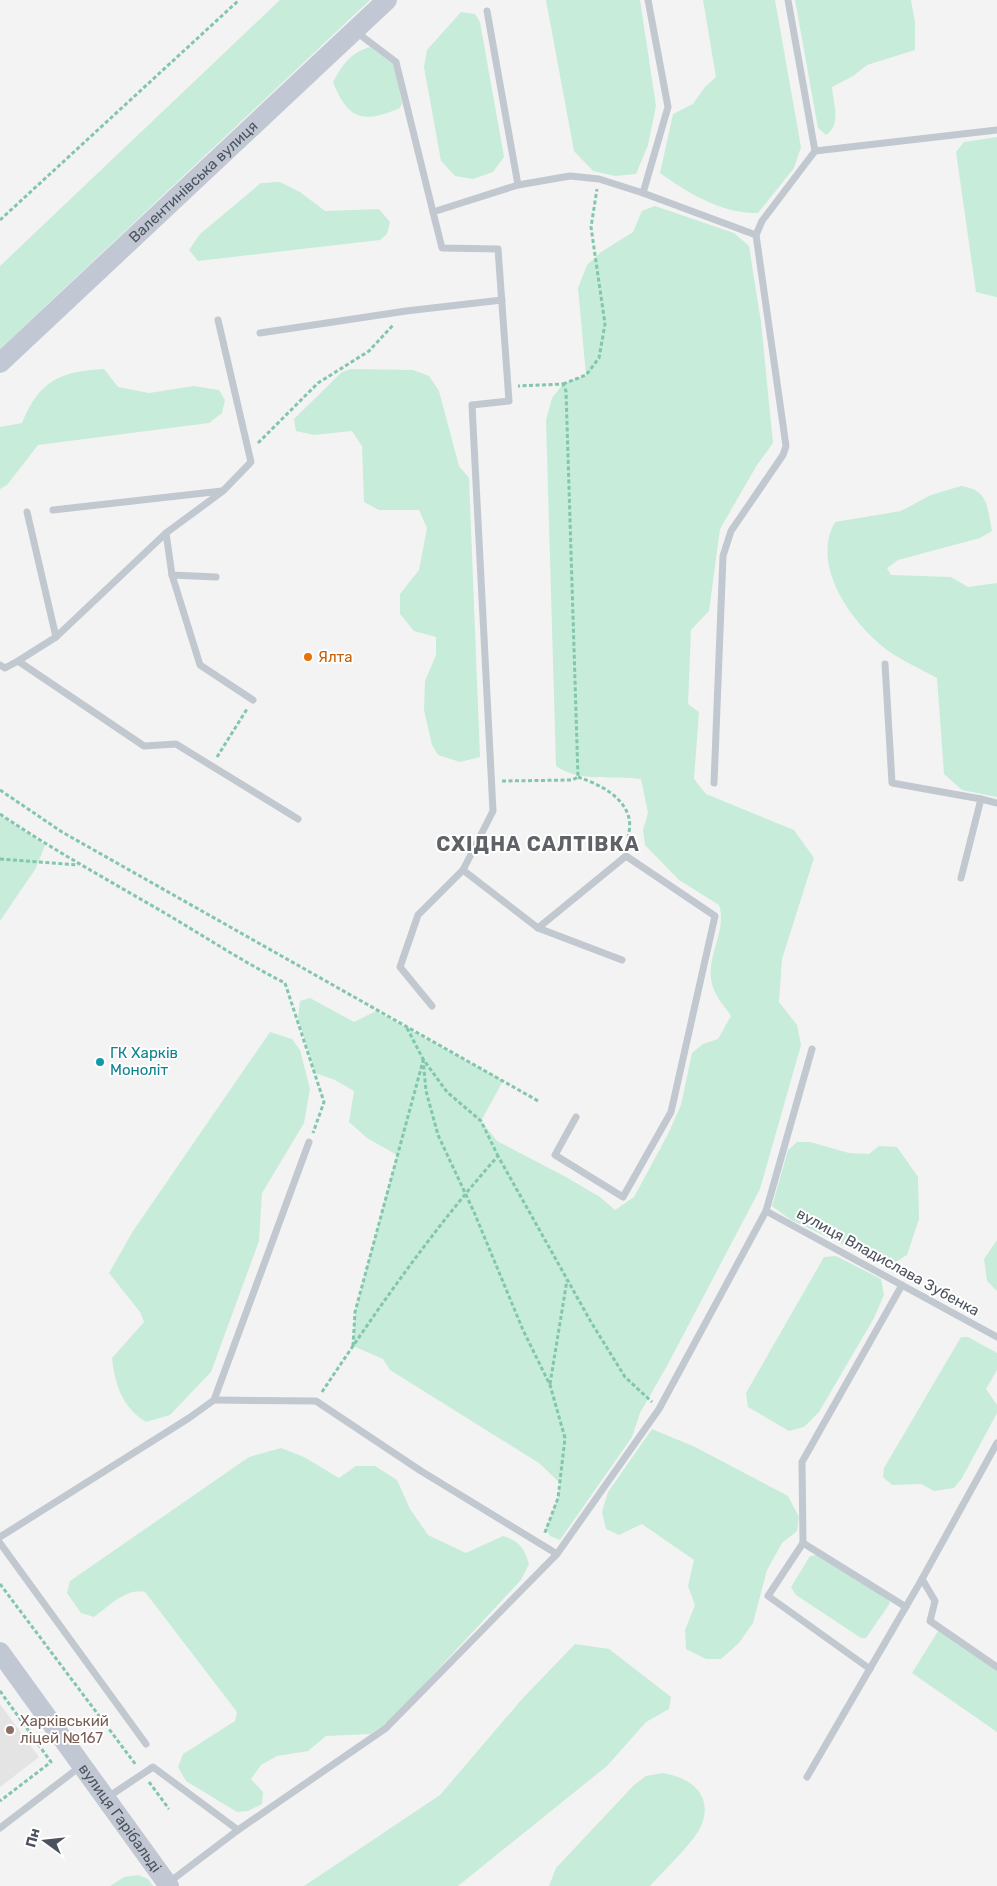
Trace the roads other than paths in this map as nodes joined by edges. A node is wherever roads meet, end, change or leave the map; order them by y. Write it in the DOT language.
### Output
graph roads {
  1 [pos="387,0"];
  2 [pos="648,0"];
  3 [pos="788,0"];
  4 [pos="487,11"];
  5 [pos="355,30"];
  6 [pos="997,130"];
  7 [pos="815,151"];
  8 [pos="518,185"];
  9 [pos="642,193"];
  10 [pos="433,212"];
  11 [pos="756,235"];
  12 [pos="502,300"];
  13 [pos="218,320"];
  14 [pos="260,333"];
  15 [pos="0,364"];
  16 [pos="222,491"];
  17 [pos="54,510"];
  18 [pos="27,512"];
  19 [pos="166,533"];
  20 [pos="172,575"];
  21 [pos="216,578"];
  22 [pos="56,637"];
  23 [pos="18,661"];
  24 [pos="885,664"];
  25 [pos="0,665"];
  26 [pos="253,700"];
  27 [pos="714,783"];
  28 [pos="981,799"];
  29 [pos="997,803"];
  30 [pos="298,819"];
  31 [pos="463,870"];
  32 [pos="961,878"];
  33 [pos="538,928"];
  34 [pos="622,960"];
  35 [pos="432,1006"];
  36 [pos="812,1049"];
  37 [pos="576,1117"];
  38 [pos="309,1142"];
  39 [pos="766,1211"];
  40 [pos="902,1285"];
  41 [pos="997,1337"];
  42 [pos="214,1400"];
  43 [pos="997,1443"];
  44 [pos="0,1537"];
  45 [pos="0,1543"];
  46 [pos="803,1543"];
  47 [pos="558,1554"];
  48 [pos="922,1579"];
  49 [pos="906,1607"];
  50 [pos="0,1652"];
  51 [pos="997,1667"];
  52 [pos="870,1669"];
  53 [pos="146,1744"];
  54 [pos="82,1766"];
  55 [pos="807,1776"];
  56 [pos="106,1799"];
  57 [pos="0,1828"];
  58 [pos="238,1830"];
  59 [pos="169,1885"];
  1 -- 5 [label="street, Валентинівська вулиця"];
  2 -- 9 [label="lane"];
  3 -- 7 [label="lane"];
  4 -- 8 [label="lane"];
  5 -- 10 [label="lane"];
  5 -- 15 [label="street, Валентинівська вулиця"];
  6 -- 7 [label="lane"];
  7 -- 11 [label="lane"];
  8 -- 9 [label="lane"];
  8 -- 10 [label="lane"];
  9 -- 11 [label="lane"];
  10 -- 12 [label="lane"];
  11 -- 27 [label="lane"];
  12 -- 14 [label="lane"];
  12 -- 31 [label="lane"];
  13 -- 16 [label="lane"];
  16 -- 17 [label="lane"];
  16 -- 19 [label="lane"];
  18 -- 22 [label="lane"];
  19 -- 20 [label="lane"];
  19 -- 22 [label="lane"];
  20 -- 21 [label="lane"];
  20 -- 26 [label="lane"];
  22 -- 23 [label="lane"];
  23 -- 25 [label="lane"];
  23 -- 30 [label="lane"];
  24 -- 28 [label="lane"];
  28 -- 29 [label="lane"];
  28 -- 32 [label="lane"];
  31 -- 33 [label="lane"];
  31 -- 35 [label="lane"];
  33 -- 34 [label="lane"];
  33 -- 37 [label="lane"];
  36 -- 39 [label="lane"];
  38 -- 42 [label="lane"];
  39 -- 40 [label="lane, вулиця Владислава Зубенка"];
  39 -- 47 [label="lane"];
  40 -- 41 [label="lane, вулиця Владислава Зубенка"];
  40 -- 46 [label="lane"];
  42 -- 44 [label="lane"];
  42 -- 47 [label="lane"];
  43 -- 48 [label="lane"];
  45 -- 53 [label="lane"];
  46 -- 49 [label="lane"];
  46 -- 52 [label="lane"];
  47 -- 58 [label="lane"];
  48 -- 49 [label="lane"];
  48 -- 51 [label="lane"];
  49 -- 52 [label="lane"];
  50 -- 54 [label="street, вулиця Гарібальді"];
  52 -- 55 [label="lane"];
  54 -- 56 [label="street, вулиця Гарібальді"];
  54 -- 57 [label="lane"];
  56 -- 58 [label="lane"];
  56 -- 59 [label="street, вулиця Гарібальді"];
  58 -- 59 [label="lane"];
}
